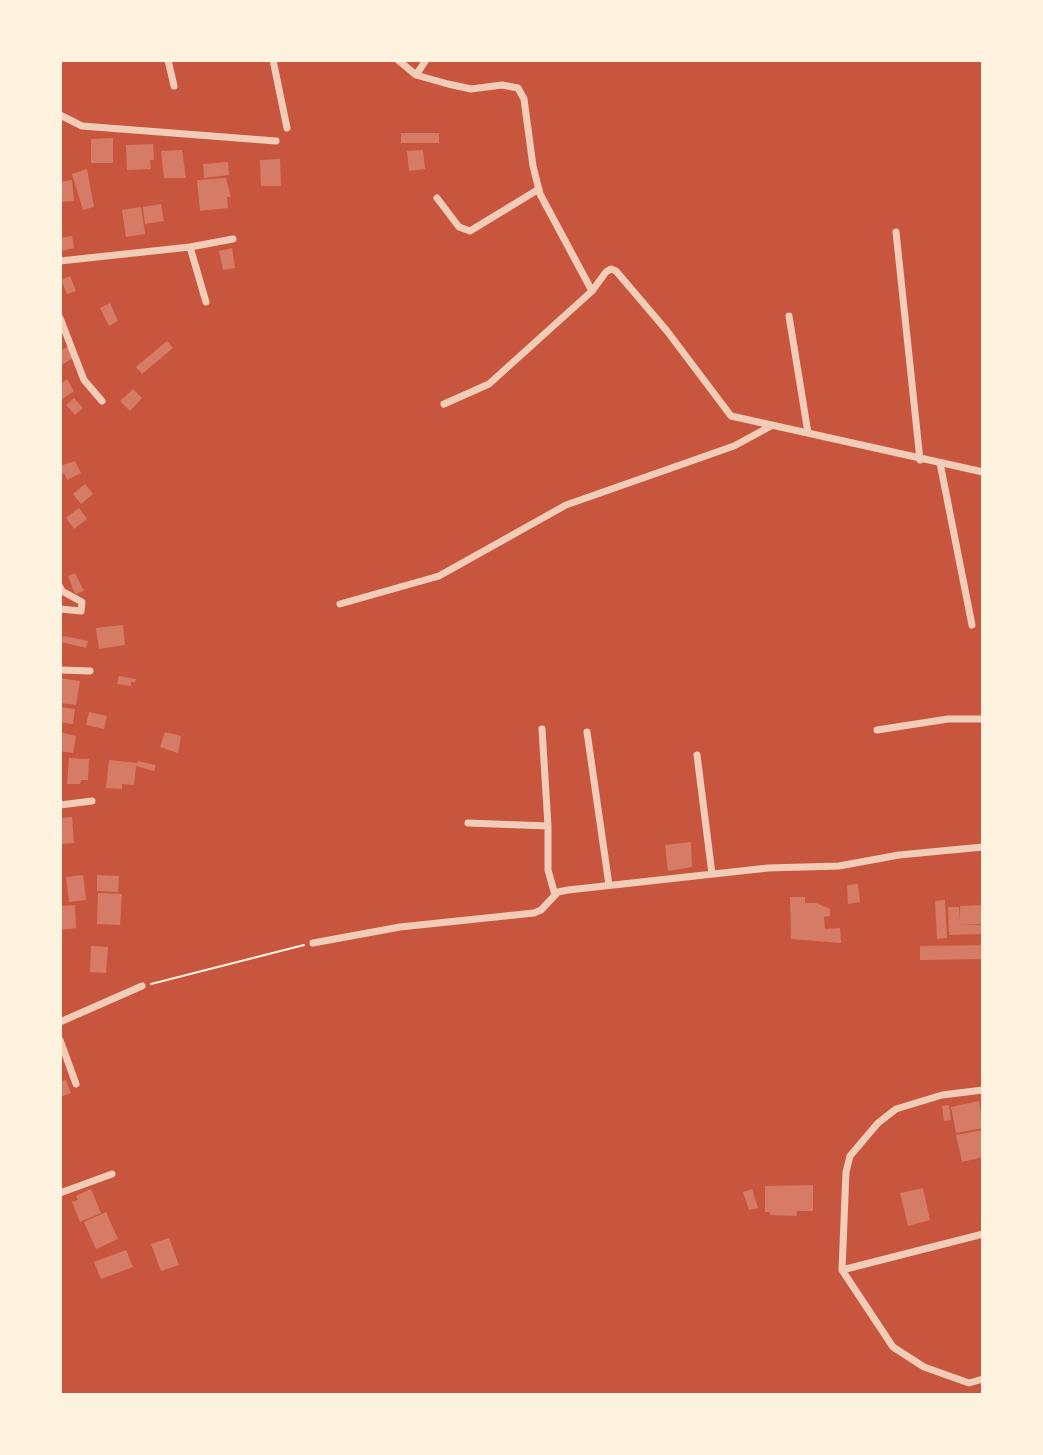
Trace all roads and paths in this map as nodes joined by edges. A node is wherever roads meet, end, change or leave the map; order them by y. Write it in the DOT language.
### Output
graph roads {
  1 [pos="168,60"];
  2 [pos="273,60"];
  3 [pos="398,60"];
  4 [pos="426,60"];
  5 [pos="416,75"];
  6 [pos="174,86"];
  7 [pos="60,115"];
  8 [pos="287,128"];
  9 [pos="276,141"];
  10 [pos="539,189"];
  11 [pos="437,198"];
  12 [pos="896,232"];
  13 [pos="233,239"];
  14 [pos="190,247"];
  15 [pos="60,261"];
  16 [pos="592,291"];
  17 [pos="206,302"];
  18 [pos="789,316"];
  19 [pos="60,318"];
  20 [pos="102,401"];
  21 [pos="444,404"];
  22 [pos="771,426"];
  23 [pos="808,433"];
  24 [pos="920,460"];
  25 [pos="940,463"];
  26 [pos="983,472"];
  27 [pos="60,587"];
  28 [pos="340,604"];
  29 [pos="60,609"];
  30 [pos="972,625"];
  31 [pos="60,670"];
  32 [pos="90,671"];
  33 [pos="983,719"];
  34 [pos="542,729"];
  35 [pos="877,730"];
  36 [pos="587,732"];
  37 [pos="697,755"];
  38 [pos="92,801"];
  39 [pos="60,805"];
  40 [pos="468,823"];
  41 [pos="548,826"];
  42 [pos="983,847"];
  43 [pos="712,874"];
  44 [pos="609,885"];
  45 [pos="555,895"];
  46 [pos="313,943"];
  47 [pos="142,986"];
  48 [pos="60,1022"];
  49 [pos="60,1040"];
  50 [pos="76,1084"];
  51 [pos="983,1090"];
  52 [pos="112,1174"];
  53 [pos="60,1193"];
  54 [pos="983,1234"];
  55 [pos="842,1270"];
  56 [pos="983,1379"];
  1 -- 6 [label="street"];
  2 -- 8 [label="street"];
  3 -- 5 [label="street"];
  4 -- 5 [label="street"];
  5 -- 10 [label="street"];
  7 -- 9 [label="street"];
  10 -- 11 [label="street"];
  10 -- 16 [label="street"];
  12 -- 24 [label="street"];
  13 -- 14 [label="street"];
  14 -- 15 [label="street"];
  14 -- 17 [label="street"];
  16 -- 21 [label="street"];
  16 -- 22 [label="street"];
  18 -- 23 [label="street"];
  19 -- 20 [label="street"];
  22 -- 23 [label="street"];
  22 -- 28 [label="street"];
  23 -- 24 [label="street"];
  24 -- 25 [label="street"];
  25 -- 26 [label="street"];
  25 -- 30 [label="street"];
  27 -- 29 [label="street"];
  31 -- 32 [label="street"];
  33 -- 35 [label="street"];
  34 -- 41 [label="street"];
  36 -- 44 [label="street"];
  37 -- 43 [label="street"];
  38 -- 39 [label="street"];
  40 -- 41 [label="street"];
  41 -- 45 [label="street"];
  42 -- 43 [label="street"];
  43 -- 44 [label="street"];
  44 -- 45 [label="street"];
  45 -- 46 [label="street"];
  46 -- 47 [label="path"];
  47 -- 48 [label="street"];
  49 -- 50 [label="street"];
  51 -- 55 [label="street"];
  52 -- 53 [label="street"];
  54 -- 55 [label="street"];
  55 -- 56 [label="street"];
}
